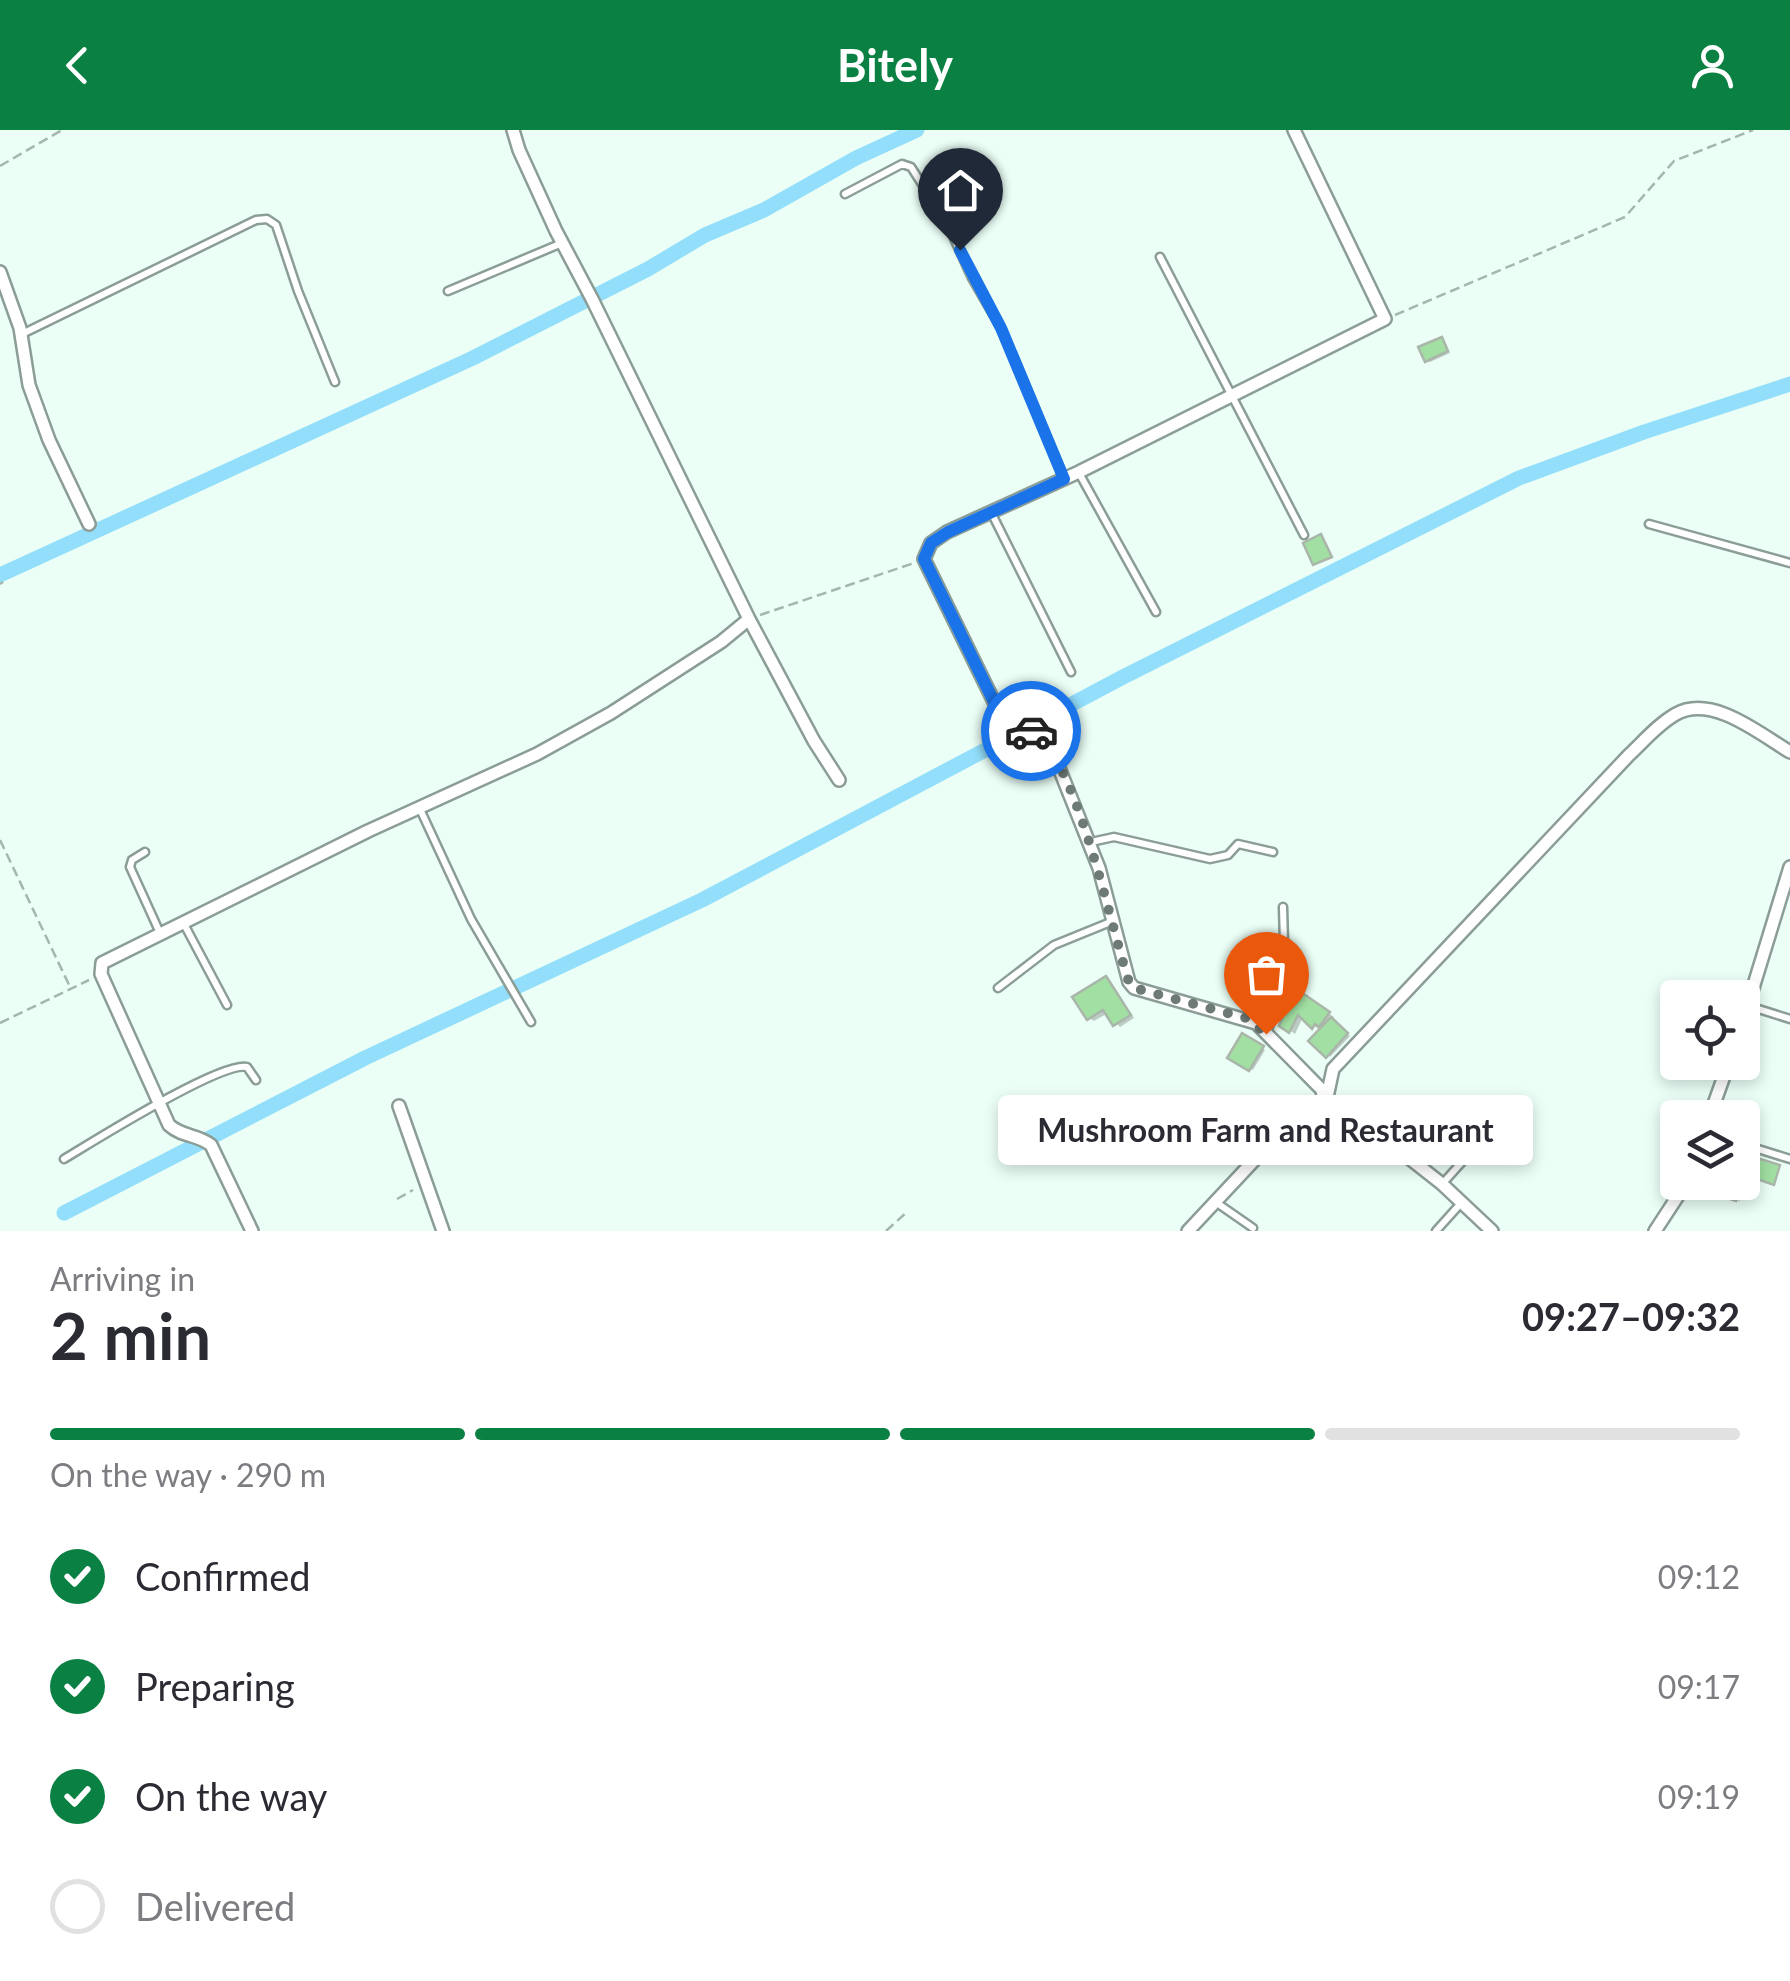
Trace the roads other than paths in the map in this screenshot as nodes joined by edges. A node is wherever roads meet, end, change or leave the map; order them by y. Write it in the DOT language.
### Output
graph roads {
  1 [pos="514,130"];
  2 [pos="1294,130"];
  3 [pos="844,194"];
  4 [pos="562,243"];
  5 [pos="1160,257"];
  6 [pos="0,272"];
  7 [pos="448,292"];
  8 [pos="20,334"];
  9 [pos="335,382"];
  10 [pos="1234,396"];
  11 [pos="1079,472"];
  12 [pos="1064,479"];
  13 [pos="991,512"];
  14 [pos="88,524"];
  15 [pos="1650,524"];
  16 [pos="1304,536"];
  17 [pos="1790,564"];
  18 [pos="1156,612"];
  19 [pos="749,619"];
  20 [pos="1071,672"];
  21 [pos="1790,752"];
  22 [pos="839,780"];
  23 [pos="419,808"];
  24 [pos="1089,842"];
  25 [pos="145,852"];
  26 [pos="1273,852"];
  27 [pos="1790,867"];
  28 [pos="1283,907"];
  29 [pos="1112,921"];
  30 [pos="184,922"];
  31 [pos="160,934"];
  32 [pos="1757,980"];
  33 [pos="998,988"];
  34 [pos="227,1005"];
  35 [pos="1760,1010"];
  36 [pos="1790,1020"];
  37 [pos="531,1022"];
  38 [pos="1266,1034"];
  39 [pos="256,1080"];
  40 [pos="1325,1101"];
  41 [pos="159,1104"];
  42 [pos="399,1106"];
  43 [pos="1490,1131"];
  44 [pos="1760,1150"];
  45 [pos="64,1158"];
  46 [pos="1790,1159"];
  47 [pos="1442,1184"];
  48 [pos="1675,1200"];
  49 [pos="1216,1202"];
  50 [pos="1462,1202"];
  51 [pos="1253,1228"];
  52 [pos="252,1231"];
  53 [pos="443,1231"];
  54 [pos="1188,1231"];
  55 [pos="1436,1231"];
  56 [pos="1492,1231"];
  57 [pos="1655,1231"];
  1 -- 4 [label="street"];
  2 -- 10 [label="street"];
  3 -- 12 [label="lane"];
  4 -- 7 [label="lane"];
  4 -- 19 [label="street"];
  5 -- 10 [label="lane"];
  6 -- 8 [label="street"];
  8 -- 9 [label="lane"];
  8 -- 14 [label="street"];
  10 -- 11 [label="street"];
  10 -- 16 [label="lane"];
  11 -- 12 [label="street"];
  11 -- 18 [label="lane"];
  12 -- 13 [label="street"];
  13 -- 20 [label="lane"];
  13 -- 24 [label="street"];
  15 -- 17 [label="lane"];
  19 -- 22 [label="street"];
  19 -- 23 [label="street"];
  21 -- 40 [label="street"];
  23 -- 30 [label="street"];
  23 -- 37 [label="lane"];
  24 -- 26 [label="lane"];
  24 -- 29 [label="street"];
  25 -- 31 [label="lane"];
  27 -- 32 [label="street"];
  28 -- 38 [label="lane"];
  29 -- 33 [label="lane"];
  29 -- 38 [label="street"];
  30 -- 31 [label="street"];
  30 -- 34 [label="lane"];
  31 -- 41 [label="street"];
  35 -- 36 [label="lane"];
  38 -- 40 [label="street"];
  39 -- 41 [label="lane"];
  40 -- 47 [label="street"];
  40 -- 49 [label="street"];
  41 -- 45 [label="lane"];
  41 -- 52 [label="street"];
  42 -- 53 [label="street"];
  43 -- 47 [label="lane"];
  44 -- 46 [label="lane"];
  47 -- 50 [label="street"];
  48 -- 57 [label="street"];
  49 -- 51 [label="lane"];
  49 -- 54 [label="street"];
  50 -- 55 [label="lane"];
  50 -- 56 [label="street"];
}
